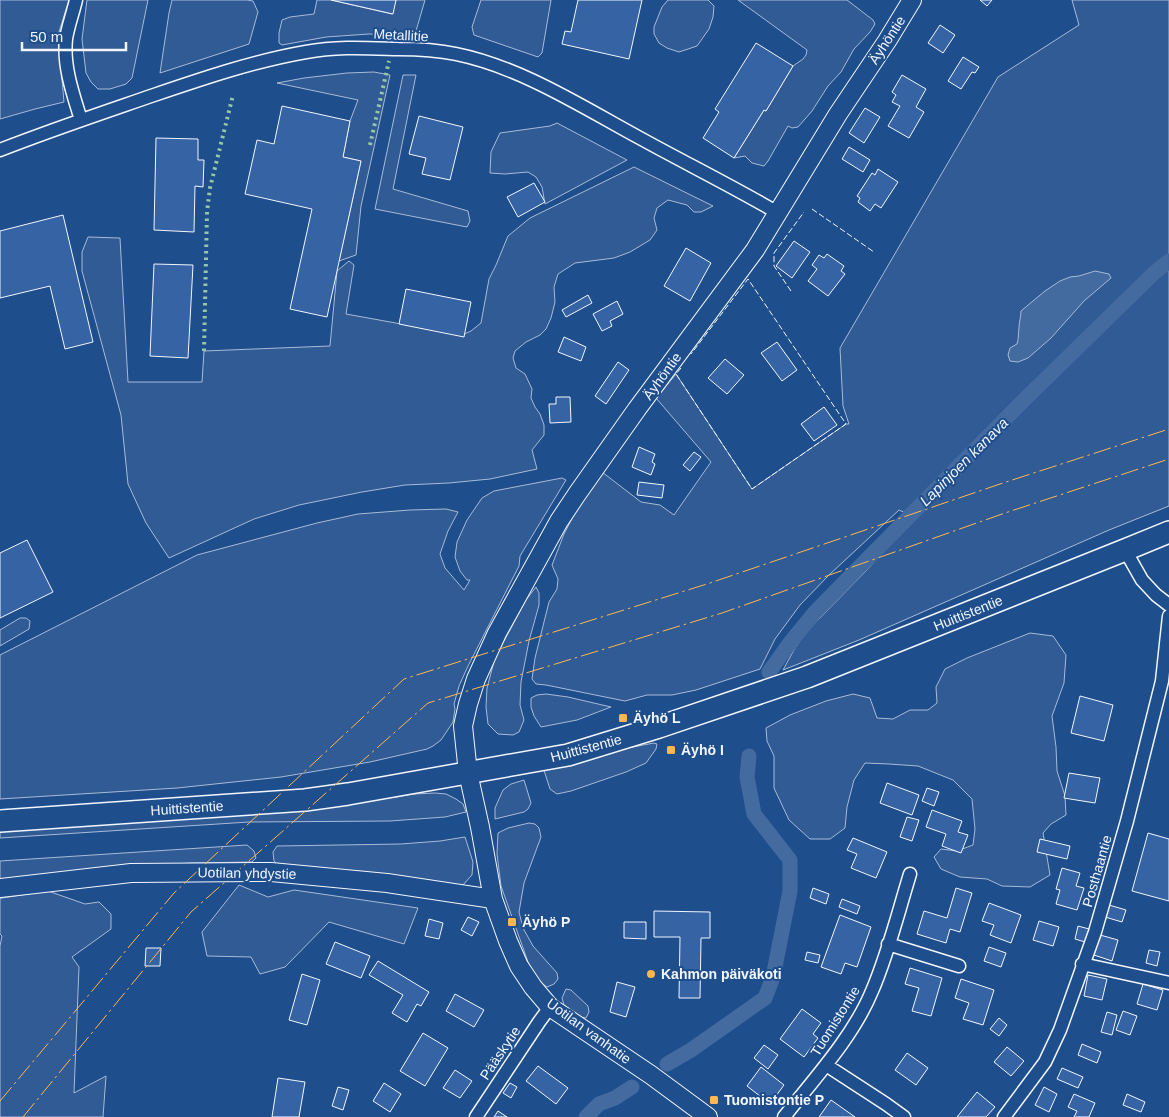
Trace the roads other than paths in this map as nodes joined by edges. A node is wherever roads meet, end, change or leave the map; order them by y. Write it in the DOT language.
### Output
graph roads {
  1 [pos="76,0"];
  2 [pos="912,0"];
  3 [pos="81,120"];
  4 [pos="0,150"];
  5 [pos="778,213"];
  6 [pos="1169,532"];
  7 [pos="1125,550"];
  8 [pos="1169,605"];
  9 [pos="1169,616"];
  10 [pos="468,773"];
  11 [pos="0,821"];
  12 [pos="910,874"];
  13 [pos="0,888"];
  14 [pos="493,899"];
  15 [pos="888,944"];
  16 [pos="1082,964"];
  17 [pos="959,966"];
  18 [pos="1169,983"];
  19 [pos="550,1007"];
  20 [pos="826,1065"];
  21 [pos="476,1117"];
  22 [pos="708,1117"];
  23 [pos="784,1117"];
  24 [pos="904,1117"];
  25 [pos="1004,1117"];
  1 -- 3 [label="street"];
  2 -- 5 [label="main road, Äyhöntie"];
  3 -- 4 [label="street, Metallitie"];
  3 -- 5 [label="street, Metallitie"];
  5 -- 10 [label="main road, Äyhöntie"];
  6 -- 7 [label="highway, Huittistentie"];
  7 -- 8 [label="street"];
  7 -- 10 [label="highway, Huittistentie"];
  9 -- 16 [label="street, Posthaantie"];
  10 -- 11 [label="highway, Huittistentie"];
  10 -- 14 [label="main road, Uotilan vanhatie"];
  12 -- 15 [label="street, Tuomistontie"];
  13 -- 14 [label="main road, Uotilan yhdystie"];
  14 -- 19 [label="main road, Uotilan vanhatie"];
  15 -- 17 [label="street"];
  15 -- 20 [label="street, Tuomistontie"];
  16 -- 18 [label="street"];
  16 -- 25 [label="street, Posthaantie"];
  19 -- 21 [label="street, Pääskytie"];
  19 -- 22 [label="main road, Uotilan vanhatie"];
  20 -- 23 [label="street, Tuomistontie"];
  20 -- 24 [label="street"];
}
